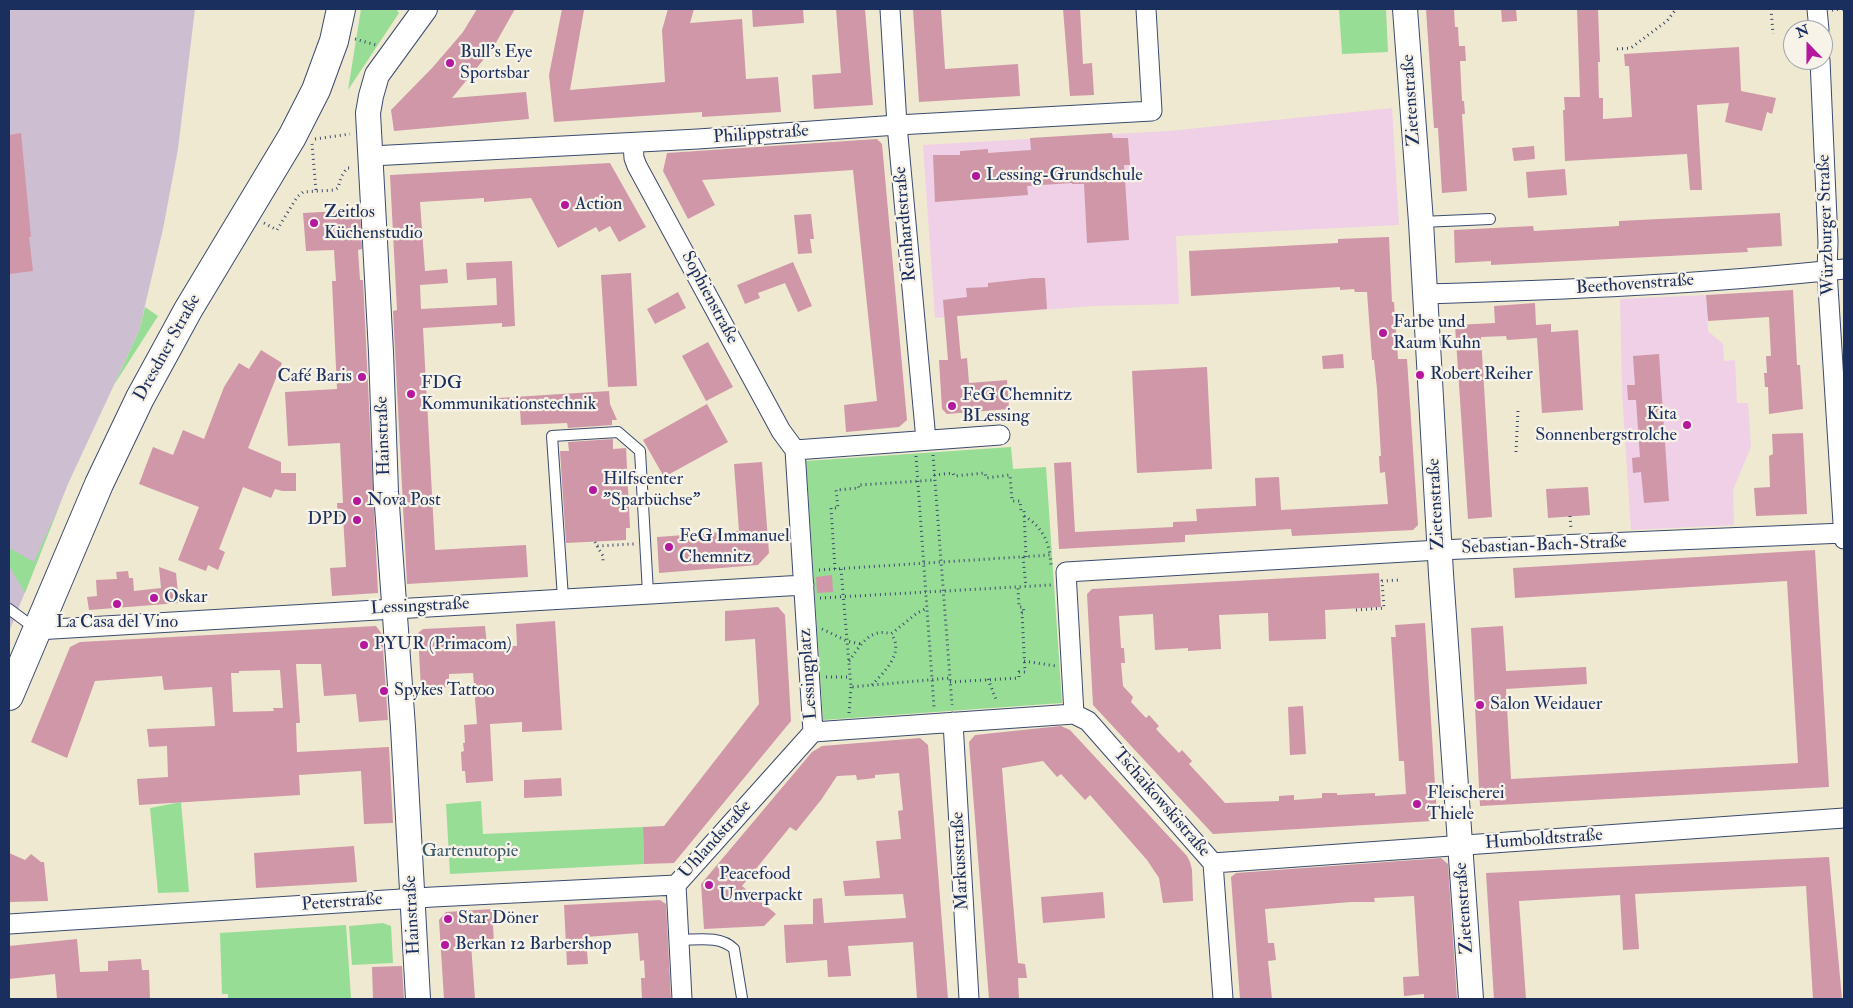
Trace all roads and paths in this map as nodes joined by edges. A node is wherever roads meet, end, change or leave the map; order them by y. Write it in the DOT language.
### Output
graph roads {
  1 [pos="341,9"];
  2 [pos="425,9"];
  3 [pos="890,9"];
  4 [pos="1146,9"];
  5 [pos="1405,9"];
  6 [pos="1676,9"];
  7 [pos="1771,9"];
  8 [pos="1773,34"];
  9 [pos="352,39"];
  10 [pos="377,45"];
  11 [pos="1617,49"];
  12 [pos="1820,70"];
  13 [pos="897,125"];
  14 [pos="368,132"];
  15 [pos="633,143"];
  16 [pos="370,156"];
  17 [pos="348,168"];
  18 [pos="316,191"];
  19 [pos="1490,219"];
  20 [pos="1421,222"];
  21 [pos="277,230"];
  22 [pos="1836,270"];
  23 [pos="1425,294"];
  24 [pos="1518,410"];
  25 [pos="1000,435"];
  26 [pos="924,440"];
  27 [pos="795,450"];
  28 [pos="1516,452"];
  29 [pos="934,475"];
  30 [pos="934,480"];
  31 [pos="918,481"];
  32 [pos="1842,491"];
  33 [pos="1024,515"];
  34 [pos="1844,536"];
  35 [pos="645,544"];
  36 [pos="1439,550"];
  37 [pos="1050,555"];
  38 [pos="1025,557"];
  39 [pos="603,562"];
  40 [pos="940,562"];
  41 [pos="924,564"];
  42 [pos="835,569"];
  43 [pos="841,569"];
  44 [pos="1057,575"];
  45 [pos="1398,580"];
  46 [pos="804,585"];
  47 [pos="1026,587"];
  48 [pos="1018,588"];
  49 [pos="943,592"];
  50 [pos="648,593"];
  51 [pos="926,593"];
  52 [pos="843,597"];
  53 [pos="563,598"];
  54 [pos="394,608"];
  55 [pos="927,608"];
  56 [pos="9,609"];
  57 [pos="1356,610"];
  58 [pos="806,621"];
  59 [pos="36,630"];
  60 [pos="891,634"];
  61 [pos="847,641"];
  62 [pos="861,644"];
  63 [pos="849,661"];
  64 [pos="1024,661"];
  65 [pos="1071,668"];
  66 [pos="810,677"];
  67 [pos="851,678"];
  68 [pos="932,680"];
  69 [pos="950,680"];
  70 [pos="988,680"];
  71 [pos="871,685"];
  72 [pos="852,687"];
  73 [pos="9,696"];
  74 [pos="1074,714"];
  75 [pos="1003,719"];
  76 [pos="944,723"];
  77 [pos="847,729"];
  78 [pos="813,732"];
  79 [pos="1844,818"];
  80 [pos="1460,846"];
  81 [pos="1213,863"];
  82 [pos="676,885"];
  83 [pos="412,898"];
  84 [pos="9,924"];
  85 [pos="679,940"];
  86 [pos="742,998"];
  87 [pos="418,999"];
  88 [pos="682,999"];
  89 [pos="969,999"];
  90 [pos="1223,999"];
  91 [pos="1471,999"];
  1 -- 59 [label="main road, Dresdner Straße"];
  2 -- 14 [label="street, Hainstraße"];
  3 -- 13 [label="street, Reinhardtstraße"];
  4 -- 13 [label="street, Philippstraße"];
  5 -- 20 [label="street, Zietenstraße"];
  6 -- 11 [label="path"];
  7 -- 8 [label="path"];
  9 -- 10 [label="path"];
  12 -- 22 [label="street, Würzburger Straße"];
  13 -- 15 [label="street, Philippstraße"];
  13 -- 26 [label="street, Reinhardtstraße"];
  14 -- 16 [label="street, Hainstraße"];
  14 -- 18 [label="path"];
  15 -- 16 [label="street, Philippstraße"];
  15 -- 27 [label="street, Sophienstraße"];
  16 -- 54 [label="street, Hainstraße"];
  17 -- 18 [label="path"];
  18 -- 21 [label="path"];
  19 -- 20 [label="lane"];
  20 -- 23 [label="street, Zietenstraße"];
  22 -- 23 [label="street, Beethovenstraße"];
  22 -- 32 [label="street, Würzburger Straße"];
  23 -- 36 [label="street, Zietenstraße"];
  24 -- 28 [label="path"];
  25 -- 26 [label="street"];
  26 -- 27 [label="street"];
  26 -- 29 [label="path"];
  26 -- 31 [label="path"];
  27 -- 46 [label="street, Lessingplatz"];
  29 -- 30 [label="path"];
  29 -- 33 [label="path"];
  30 -- 31 [label="path"];
  30 -- 40 [label="path"];
  31 -- 41 [label="path"];
  31 -- 42 [label="path"];
  32 -- 34 [label="street, Würzburger Straße"];
  33 -- 37 [label="path"];
  33 -- 38 [label="path"];
  34 -- 36 [label="street, Sebastian-Bach-Straße"];
  35 -- 39 [label="path"];
  35 -- 50 [label="lane"];
  35 -- 53 [label="lane"];
  36 -- 44 [label="street, Sebastian-Bach-Straße"];
  36 -- 80 [label="street, Zietenstraße"];
  37 -- 38 [label="path"];
  37 -- 44 [label="path"];
  38 -- 40 [label="path"];
  38 -- 47 [label="path"];
  40 -- 41 [label="path"];
  40 -- 49 [label="path"];
  41 -- 43 [label="path"];
  41 -- 51 [label="path"];
  42 -- 43 [label="path"];
  42 -- 46 [label="path"];
  43 -- 52 [label="path"];
  44 -- 47 [label="path"];
  44 -- 65 [label="street"];
  45 -- 57 [label="path"];
  46 -- 50 [label="street, Lessingstraße"];
  46 -- 52 [label="path"];
  46 -- 58 [label="street, Lessingplatz"];
  47 -- 48 [label="path"];
  48 -- 49 [label="path"];
  48 -- 64 [label="path"];
  49 -- 51 [label="path"];
  49 -- 69 [label="path"];
  50 -- 53 [label="street, Lessingstraße"];
  51 -- 52 [label="path"];
  51 -- 55 [label="path"];
  52 -- 61 [label="path"];
  53 -- 54 [label="street, Lessingstraße"];
  54 -- 59 [label="street, Lessingstraße"];
  54 -- 83 [label="street, Hainstraße"];
  55 -- 60 [label="path"];
  55 -- 68 [label="path"];
  56 -- 59 [label="lane"];
  58 -- 61 [label="path"];
  58 -- 66 [label="street, Lessingplatz"];
  59 -- 73 [label="main road, Dresdner Straße"];
  60 -- 62 [label="path"];
  60 -- 71 [label="path"];
  61 -- 62 [label="path"];
  61 -- 63 [label="path"];
  62 -- 63 [label="path"];
  63 -- 67 [label="path"];
  64 -- 65 [label="path"];
  64 -- 70 [label="path"];
  65 -- 74 [label="street"];
  66 -- 67 [label="path"];
  66 -- 78 [label="street, Lessingplatz"];
  67 -- 72 [label="path"];
  68 -- 69 [label="path"];
  68 -- 71 [label="path"];
  68 -- 76 [label="path"];
  69 -- 70 [label="path"];
  69 -- 76 [label="path"];
  70 -- 75 [label="path"];
  71 -- 72 [label="path"];
  72 -- 77 [label="path"];
  74 -- 75 [label="street, Lessingplatz"];
  74 -- 81 [label="street, Tschaikowskistraße"];
  75 -- 76 [label="street, Lessingplatz"];
  76 -- 77 [label="street, Lessingplatz"];
  76 -- 89 [label="street, Markusstraße"];
  77 -- 78 [label="street, Lessingplatz"];
  78 -- 82 [label="street, Uhlandstraße"];
  79 -- 80 [label="street, Humboldtstraße"];
  80 -- 81 [label="street, Humboldtstraße"];
  80 -- 91 [label="street, Zietenstraße"];
  81 -- 90 [label="street, Tschaikowskistraße"];
  82 -- 83 [label="street, Peterstraße"];
  82 -- 85 [label="street, Uhlandstraße"];
  83 -- 84 [label="street, Peterstraße"];
  83 -- 87 [label="street, Hainstraße"];
  85 -- 86 [label="lane"];
  85 -- 88 [label="street, Uhlandstraße"];
}
